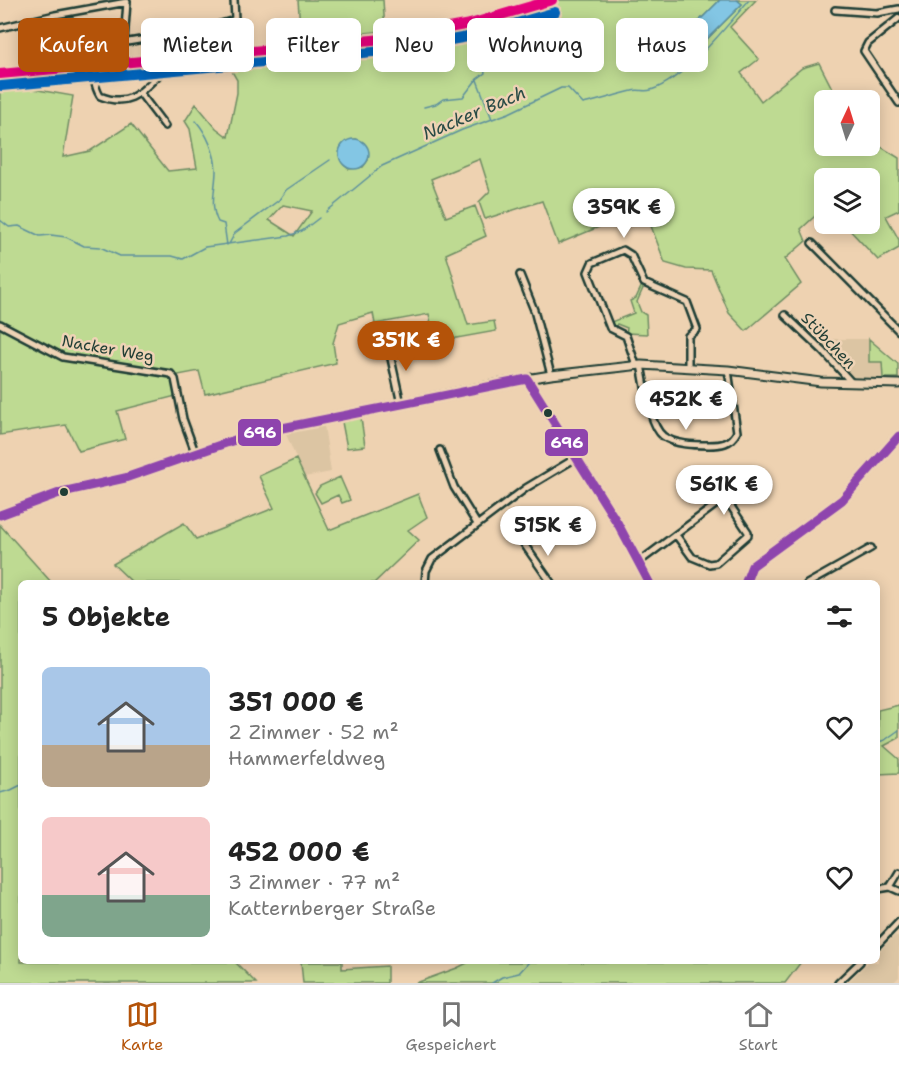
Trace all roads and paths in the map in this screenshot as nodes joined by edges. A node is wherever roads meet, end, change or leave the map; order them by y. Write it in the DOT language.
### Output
graph roads {
  1 [pos="234,0"];
  2 [pos="127,1"];
  3 [pos="899,9"];
  4 [pos="835,10"];
  5 [pos="126,18"];
  6 [pos="899,18"];
  7 [pos="0,28"];
  8 [pos="129,41"];
  9 [pos="94,72"];
  10 [pos="162,72"];
  11 [pos="140,93"];
  12 [pos="899,103"];
  13 [pos="165,126"];
  14 [pos="812,243"];
  15 [pos="520,275"];
  16 [pos="785,315"];
  17 [pos="0,324"];
  18 [pos="899,331"];
  19 [pos="388,345"];
  20 [pos="639,365"];
  21 [pos="688,367"];
  22 [pos="728,370"];
  23 [pos="551,375"];
  24 [pos="527,379"];
  25 [pos="853,384"];
  26 [pos="899,384"];
  27 [pos="401,404"];
  28 [pos="899,436"];
  29 [pos="440,450"];
  30 [pos="195,452"];
  31 [pos="576,458"];
  32 [pos="0,515"];
  33 [pos="477,524"];
  34 [pos="676,535"];
  35 [pos="524,544"];
  36 [pos="871,548"];
  37 [pos="639,562"];
  38 [pos="425,580"];
  39 [pos="549,580"];
  40 [pos="648,580"];
  41 [pos="747,580"];
  42 [pos="814,580"];
  43 [pos="899,872"];
  44 [pos="890,887"];
  45 [pos="880,889"];
  46 [pos="899,891"];
  47 [pos="899,922"];
  48 [pos="880,942"];
  49 [pos="858,964"];
  50 [pos="838,983"];
  1 -- 8 [label="street"];
  2 -- 5 [label="street"];
  2 -- 7 [label="street"];
  3 -- 4 [label="street"];
  6 -- 12 [label="street"];
  9 -- 11 [label="street"];
  10 -- 11 [label="street"];
  11 -- 13 [label="street"];
  14 -- 18 [label="street"];
  15 -- 23 [label="street"];
  16 -- 25 [label="street, Stübchen"];
  17 -- 30 [label="street, Nacker Weg"];
  19 -- 27 [label="street"];
  20 -- 21 [label="street"];
  20 -- 21 [label="street"];
  20 -- 22 [label="street"];
  20 -- 23 [label="street"];
  21 -- 22 [label="street"];
  22 -- 25 [label="street"];
  23 -- 24 [label="street"];
  24 -- 27 [label="street"];
  24 -- 31 [label="street"];
  25 -- 26 [label="street"];
  27 -- 30 [label="street"];
  28 -- 41 [label="street"];
  29 -- 33 [label="street"];
  30 -- 32 [label="street"];
  31 -- 33 [label="street"];
  31 -- 37 [label="street"];
  33 -- 38 [label="street"];
  34 -- 34 [label="street"];
  34 -- 37 [label="street"];
  35 -- 39 [label="street"];
  36 -- 42 [label="street"];
  37 -- 40 [label="street"];
  43 -- 44 [label="street"];
  44 -- 45 [label="street"];
  44 -- 46 [label="street"];
  47 -- 48 [label="street"];
  49 -- 50 [label="street"];
}
